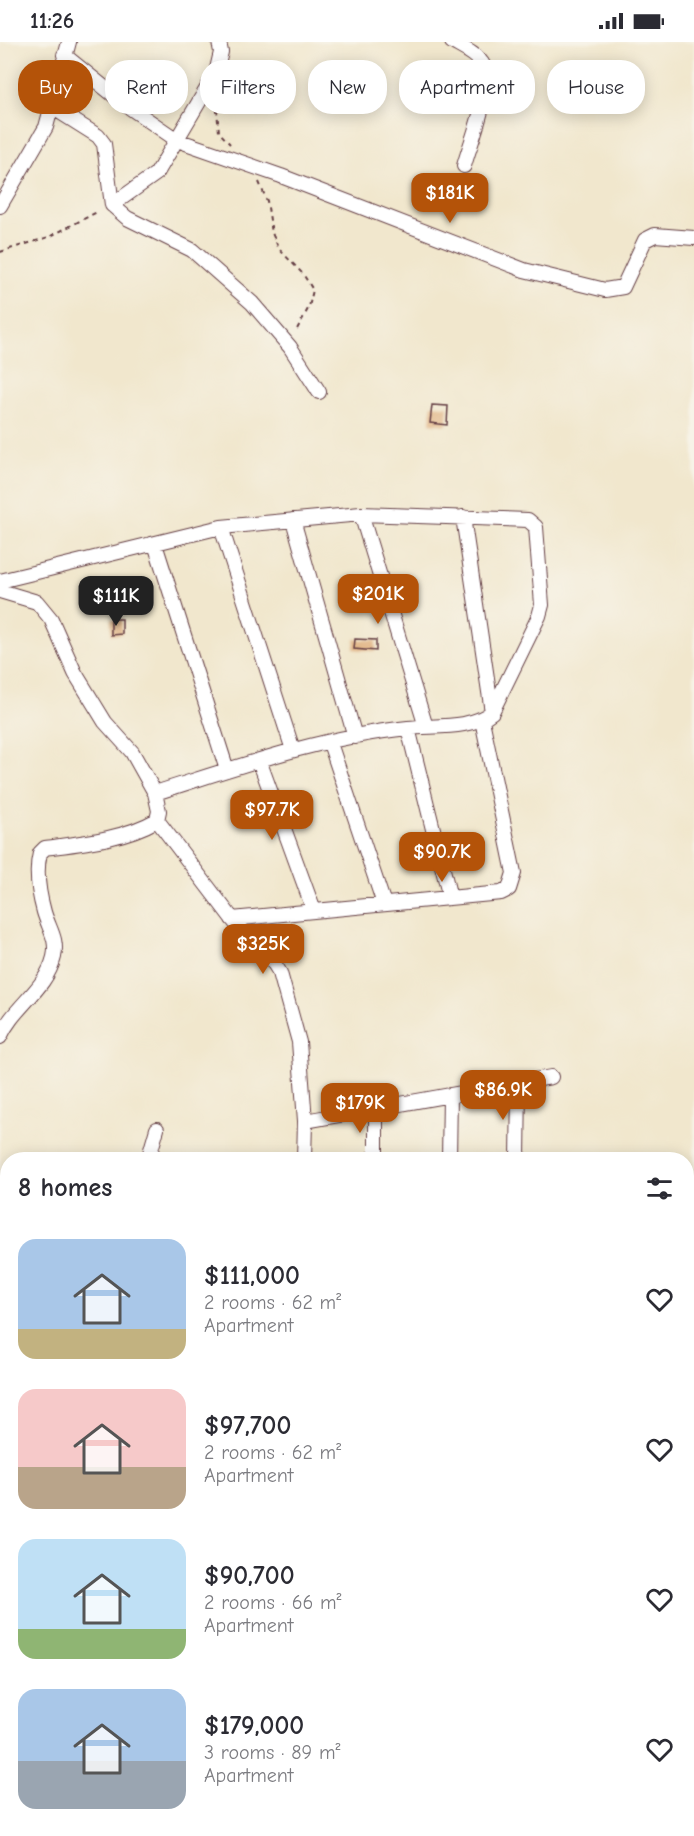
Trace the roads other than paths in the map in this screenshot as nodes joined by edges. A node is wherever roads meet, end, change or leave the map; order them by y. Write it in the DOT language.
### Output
graph roads {
  1 [pos="219,42"];
  2 [pos="452,42"];
  3 [pos="66,49"];
  4 [pos="49,114"];
  5 [pos="63,114"];
  6 [pos="177,140"];
  7 [pos="464,166"];
  8 [pos="0,206"];
  9 [pos="112,206"];
  10 [pos="694,238"];
  11 [pos="319,392"];
  12 [pos="361,514"];
  13 [pos="463,517"];
  14 [pos="292,520"];
  15 [pos="221,527"];
  16 [pos="155,544"];
  17 [pos="0,581"];
  18 [pos="0,591"];
  19 [pos="487,716"];
  20 [pos="426,727"];
  21 [pos="408,728"];
  22 [pos="355,737"];
  23 [pos="330,742"];
  24 [pos="293,750"];
  25 [pos="259,760"];
  26 [pos="227,770"];
  27 [pos="155,793"];
  28 [pos="157,820"];
  29 [pos="450,898"];
  30 [pos="384,904"];
  31 [pos="314,911"];
  32 [pos="232,919"];
  33 [pos="0,1037"];
  34 [pos="551,1077"];
  35 [pos="519,1083"];
  36 [pos="450,1095"];
  37 [pos="376,1108"];
  38 [pos="305,1121"];
  39 [pos="157,1129"];
  40 [pos="150,1152"];
  41 [pos="304,1152"];
  42 [pos="376,1152"];
  43 [pos="449,1152"];
  44 [pos="518,1152"];
  1 -- 6 [label="street"];
  2 -- 7 [label="street"];
  3 -- 6 [label="street"];
  4 -- 8 [label="street"];
  5 -- 9 [label="street"];
  6 -- 9 [label="street"];
  6 -- 10 [label="street"];
  9 -- 11 [label="street"];
  12 -- 13 [label="street"];
  12 -- 14 [label="street"];
  12 -- 20 [label="street"];
  13 -- 19 [label="street"];
  13 -- 19 [label="street"];
  14 -- 15 [label="street"];
  14 -- 22 [label="street"];
  15 -- 16 [label="street"];
  15 -- 24 [label="street"];
  16 -- 17 [label="street"];
  16 -- 26 [label="street"];
  18 -- 27 [label="street"];
  19 -- 20 [label="street"];
  19 -- 29 [label="street"];
  20 -- 21 [label="street"];
  21 -- 22 [label="street"];
  21 -- 29 [label="street"];
  22 -- 23 [label="street"];
  23 -- 24 [label="street"];
  23 -- 30 [label="street"];
  24 -- 25 [label="street"];
  25 -- 26 [label="street"];
  25 -- 31 [label="street"];
  26 -- 27 [label="street"];
  27 -- 28 [label="street"];
  28 -- 32 [label="street"];
  28 -- 33 [label="street"];
  29 -- 30 [label="street"];
  30 -- 31 [label="street"];
  31 -- 32 [label="street"];
  32 -- 38 [label="street"];
  34 -- 35 [label="street"];
  35 -- 36 [label="street"];
  35 -- 44 [label="street"];
  36 -- 37 [label="street"];
  36 -- 43 [label="street"];
  37 -- 38 [label="street"];
  37 -- 42 [label="street"];
  38 -- 41 [label="street"];
  39 -- 40 [label="street"];
}
